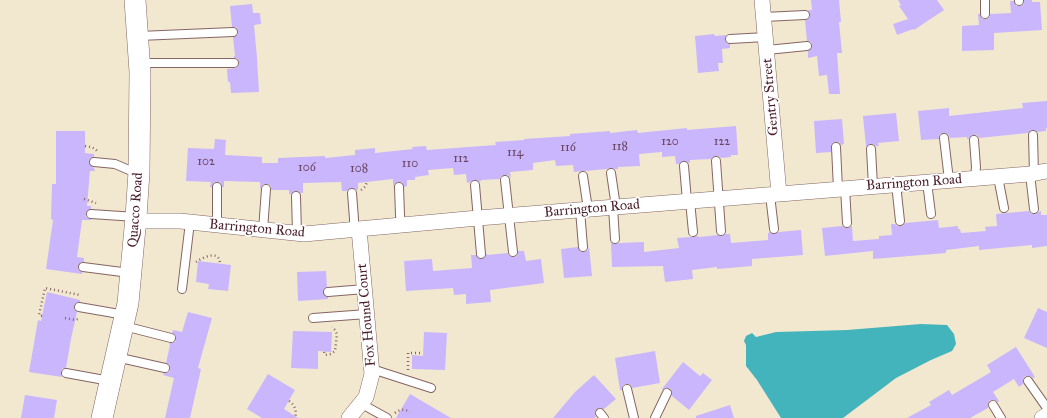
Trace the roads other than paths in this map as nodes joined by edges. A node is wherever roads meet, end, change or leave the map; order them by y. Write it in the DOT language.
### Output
graph roads {
  1 [pos="135,0"];
  2 [pos="762,0"];
  3 [pos="985,0"];
  4 [pos="985,14"];
  5 [pos="805,15"];
  6 [pos="764,16"];
  7 [pos="233,32"];
  8 [pos="138,36"];
  9 [pos="730,39"];
  10 [pos="766,43"];
  11 [pos="807,46"];
  12 [pos="140,63"];
  13 [pos="234,63"];
  14 [pos="1033,134"];
  15 [pos="944,138"];
  16 [pos="974,140"];
  17 [pos="836,146"];
  18 [pos="871,149"];
  19 [pos="716,161"];
  20 [pos="94,162"];
  21 [pos="684,166"];
  22 [pos="139,170"];
  23 [pos="611,173"];
  24 [pos="1037,173"];
  25 [pos="583,176"];
  26 [pos="998,177"];
  27 [pos="975,178"];
  28 [pos="506,180"];
  29 [pos="949,180"];
  30 [pos="927,182"];
  31 [pos="896,184"];
  32 [pos="475,185"];
  33 [pos="873,186"];
  34 [pos="217,187"];
  35 [pos="399,187"];
  36 [pos="266,189"];
  37 [pos="842,189"];
  38 [pos="352,193"];
  39 [pos="774,194"];
  40 [pos="296,196"];
  41 [pos="718,199"];
  42 [pos="689,201"];
  43 [pos="614,207"];
  44 [pos="1004,208"];
  45 [pos="1034,209"];
  46 [pos="584,210"];
  47 [pos="91,214"];
  48 [pos="931,214"];
  49 [pos="509,216"];
  50 [pos="478,218"];
  51 [pos="136,219"];
  52 [pos="900,221"];
  53 [pos="190,222"];
  54 [pos="847,223"];
  55 [pos="217,225"];
  56 [pos="401,225"];
  57 [pos="356,229"];
  58 [pos="774,229"];
  59 [pos="263,230"];
  60 [pos="721,231"];
  61 [pos="693,232"];
  62 [pos="297,233"];
  63 [pos="615,239"];
  64 [pos="583,247"];
  65 [pos="513,252"];
  66 [pos="481,254"];
  67 [pos="83,267"];
  68 [pos="131,273"];
  69 [pos="182,289"];
  70 [pos="365,289"];
  71 [pos="328,292"];
  72 [pos="80,307"];
  73 [pos="367,314"];
  74 [pos="313,318"];
  75 [pos="124,320"];
  76 [pos="171,338"];
  77 [pos="116,357"];
  78 [pos="165,368"];
  79 [pos="372,369"];
  80 [pos="66,373"];
  81 [pos="111,381"];
  82 [pos="1028,381"];
  83 [pos="431,388"];
  84 [pos="627,389"];
  85 [pos="667,392"];
  86 [pos="360,404"];
  87 [pos="992,405"];
  88 [pos="1047,408"];
  89 [pos="1047,415"];
  90 [pos="102,418"];
  91 [pos="349,418"];
  92 [pos="387,418"];
  93 [pos="634,418"];
  94 [pos="655,418"];
  95 [pos="1001,418"];
  96 [pos="1042,418"];
  1 -- 8 [label="street, Quacco Road"];
  2 -- 6 [label="street, Gentry Street"];
  3 -- 4 [label="lane"];
  5 -- 6 [label="lane"];
  6 -- 10 [label="street, Gentry Street"];
  7 -- 8 [label="lane"];
  8 -- 12 [label="street, Quacco Road"];
  9 -- 10 [label="lane"];
  10 -- 11 [label="lane"];
  10 -- 39 [label="street, Gentry Street"];
  12 -- 13 [label="lane"];
  12 -- 22 [label="street, Quacco Road"];
  14 -- 24 [label="lane"];
  15 -- 29 [label="lane"];
  16 -- 27 [label="lane"];
  17 -- 37 [label="lane"];
  18 -- 33 [label="lane"];
  19 -- 41 [label="lane"];
  20 -- 22 [label="lane"];
  21 -- 42 [label="lane"];
  22 -- 51 [label="street, Quacco Road"];
  23 -- 43 [label="lane"];
  24 -- 26 [label="street, Barrington Road"];
  24 -- 45 [label="lane"];
  25 -- 46 [label="lane"];
  26 -- 27 [label="street, Barrington Road"];
  26 -- 44 [label="lane"];
  27 -- 29 [label="street, Barrington Road"];
  28 -- 49 [label="lane"];
  29 -- 30 [label="street, Barrington Road"];
  30 -- 31 [label="street, Barrington Road"];
  30 -- 48 [label="lane"];
  31 -- 33 [label="street, Barrington Road"];
  31 -- 52 [label="lane"];
  32 -- 50 [label="lane"];
  33 -- 37 [label="street, Barrington Road"];
  34 -- 55 [label="lane"];
  35 -- 56 [label="lane"];
  36 -- 59 [label="lane"];
  37 -- 39 [label="street, Barrington Road"];
  37 -- 54 [label="lane"];
  38 -- 57 [label="lane"];
  39 -- 41 [label="street, Barrington Road"];
  39 -- 58 [label="lane"];
  40 -- 62 [label="lane"];
  41 -- 42 [label="street, Barrington Road"];
  41 -- 60 [label="lane"];
  42 -- 43 [label="street, Barrington Road"];
  42 -- 61 [label="lane"];
  43 -- 46 [label="street, Barrington Road"];
  43 -- 63 [label="lane"];
  46 -- 49 [label="street, Barrington Road"];
  46 -- 64 [label="lane"];
  47 -- 51 [label="lane"];
  49 -- 50 [label="street, Barrington Road"];
  49 -- 65 [label="lane"];
  50 -- 56 [label="street, Barrington Road"];
  50 -- 66 [label="lane"];
  51 -- 53 [label="street, Barrington Road"];
  51 -- 68 [label="street, Quacco Road"];
  53 -- 55 [label="street, Barrington Road"];
  53 -- 69 [label="lane"];
  55 -- 59 [label="street, Barrington Road"];
  56 -- 57 [label="street, Barrington Road"];
  57 -- 62 [label="street, Barrington Road"];
  57 -- 70 [label="street, Fox Hound Court"];
  59 -- 62 [label="street, Barrington Road"];
  67 -- 68 [label="lane"];
  68 -- 75 [label="street, Quacco Road"];
  70 -- 71 [label="lane"];
  70 -- 73 [label="street, Fox Hound Court"];
  72 -- 75 [label="lane"];
  73 -- 74 [label="lane"];
  73 -- 79 [label="street, Fox Hound Court"];
  75 -- 76 [label="lane"];
  75 -- 77 [label="street, Quacco Road"];
  77 -- 78 [label="lane"];
  77 -- 81 [label="street, Quacco Road"];
  79 -- 83 [label="lane"];
  79 -- 86 [label="street, Fox Hound Court"];
  80 -- 81 [label="lane"];
  81 -- 90 [label="street, Quacco Road"];
  82 -- 88 [label="lane"];
  84 -- 93 [label="lane"];
  85 -- 94 [label="lane"];
  86 -- 91 [label="street, Fox Hound Court"];
  86 -- 92 [label="lane"];
  87 -- 95 [label="lane"];
  89 -- 96 [label="street"];
}
